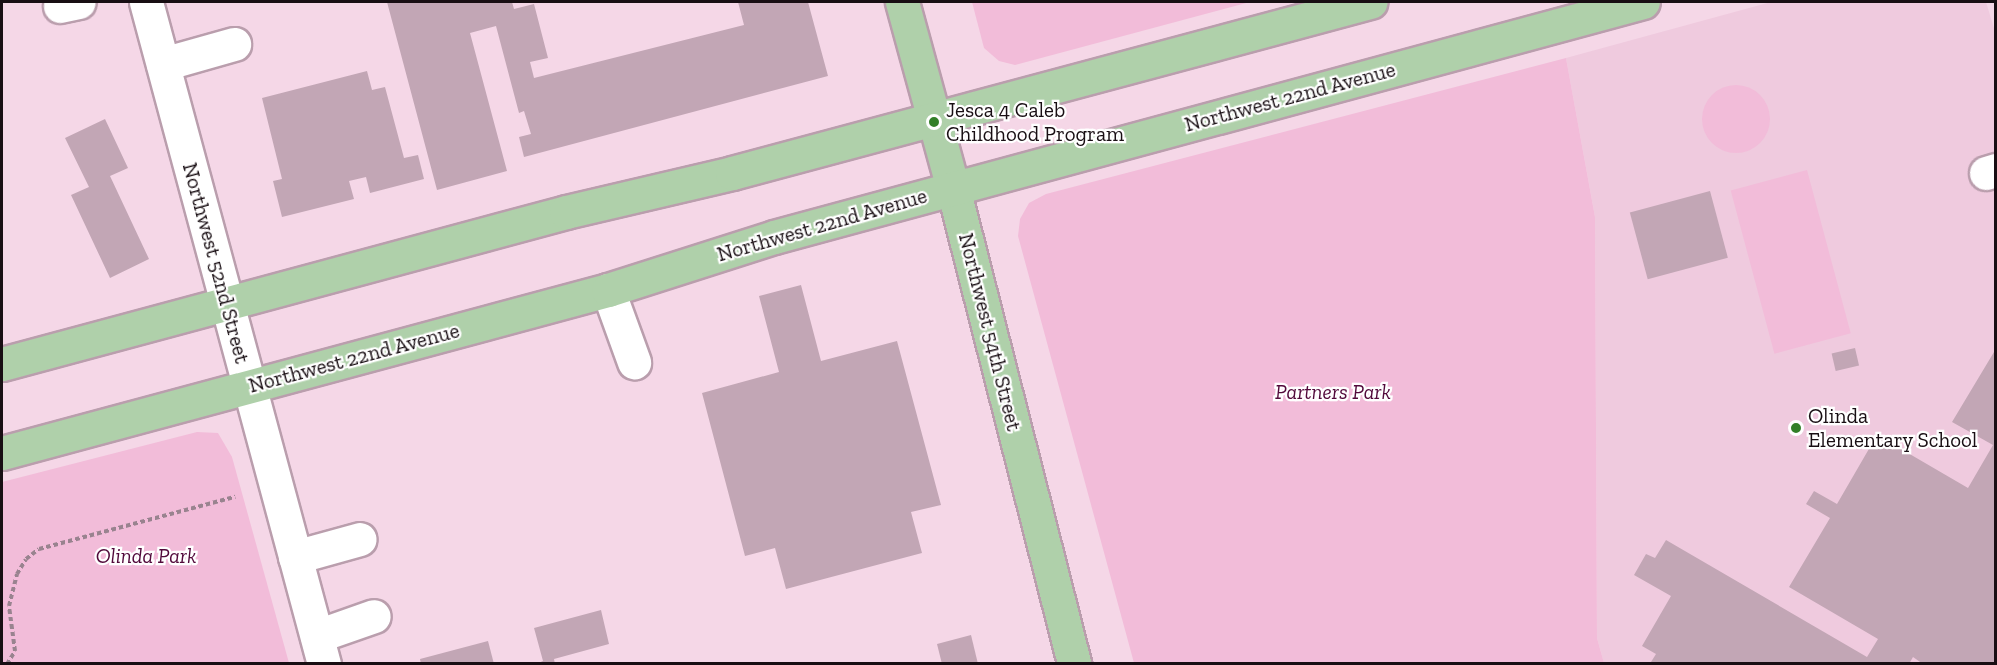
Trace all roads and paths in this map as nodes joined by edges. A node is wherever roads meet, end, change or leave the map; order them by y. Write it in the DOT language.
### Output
graph roads {
  1 [pos="146,2"];
  2 [pos="902,2"];
  3 [pos="1370,2"];
  4 [pos="1643,2"];
  5 [pos="234,44"];
  6 [pos="162,64"];
  7 [pos="933,118"];
  8 [pos="953,188"];
  9 [pos="608,290"];
  10 [pos="227,304"];
  11 [pos="634,362"];
  12 [pos="2,364"];
  13 [pos="249,387"];
  14 [pos="2,453"];
  15 [pos="235,497"];
  16 [pos="360,539"];
  17 [pos="295,557"];
  18 [pos="374,616"];
  19 [pos="320,650"];
  20 [pos="7,663"];
  21 [pos="1074,663"];
  1 -- 6 [label="street, Northwest 52nd Street"];
  2 -- 7 [label="main road, Northwest 54th Street"];
  3 -- 7 [label="main road"];
  4 -- 8 [label="main road, Northwest 22nd Avenue"];
  5 -- 6 [label="street"];
  6 -- 10 [label="street, Northwest 52nd Street"];
  7 -- 8 [label="main road, Northwest 54th Street"];
  7 -- 10 [label="main road"];
  8 -- 9 [label="main road, Northwest 22nd Avenue"];
  8 -- 21 [label="main road, Northwest 54th Street"];
  9 -- 11 [label="street"];
  9 -- 13 [label="main road, Northwest 22nd Avenue"];
  10 -- 12 [label="main road"];
  10 -- 13 [label="street, Northwest 52nd Street"];
  13 -- 14 [label="main road, Northwest 22nd Avenue"];
  13 -- 17 [label="street, Northwest 52nd Street"];
  15 -- 20 [label="path"];
  16 -- 17 [label="street"];
  17 -- 19 [label="street, Northwest 52nd Street"];
  18 -- 19 [label="street"];
}
